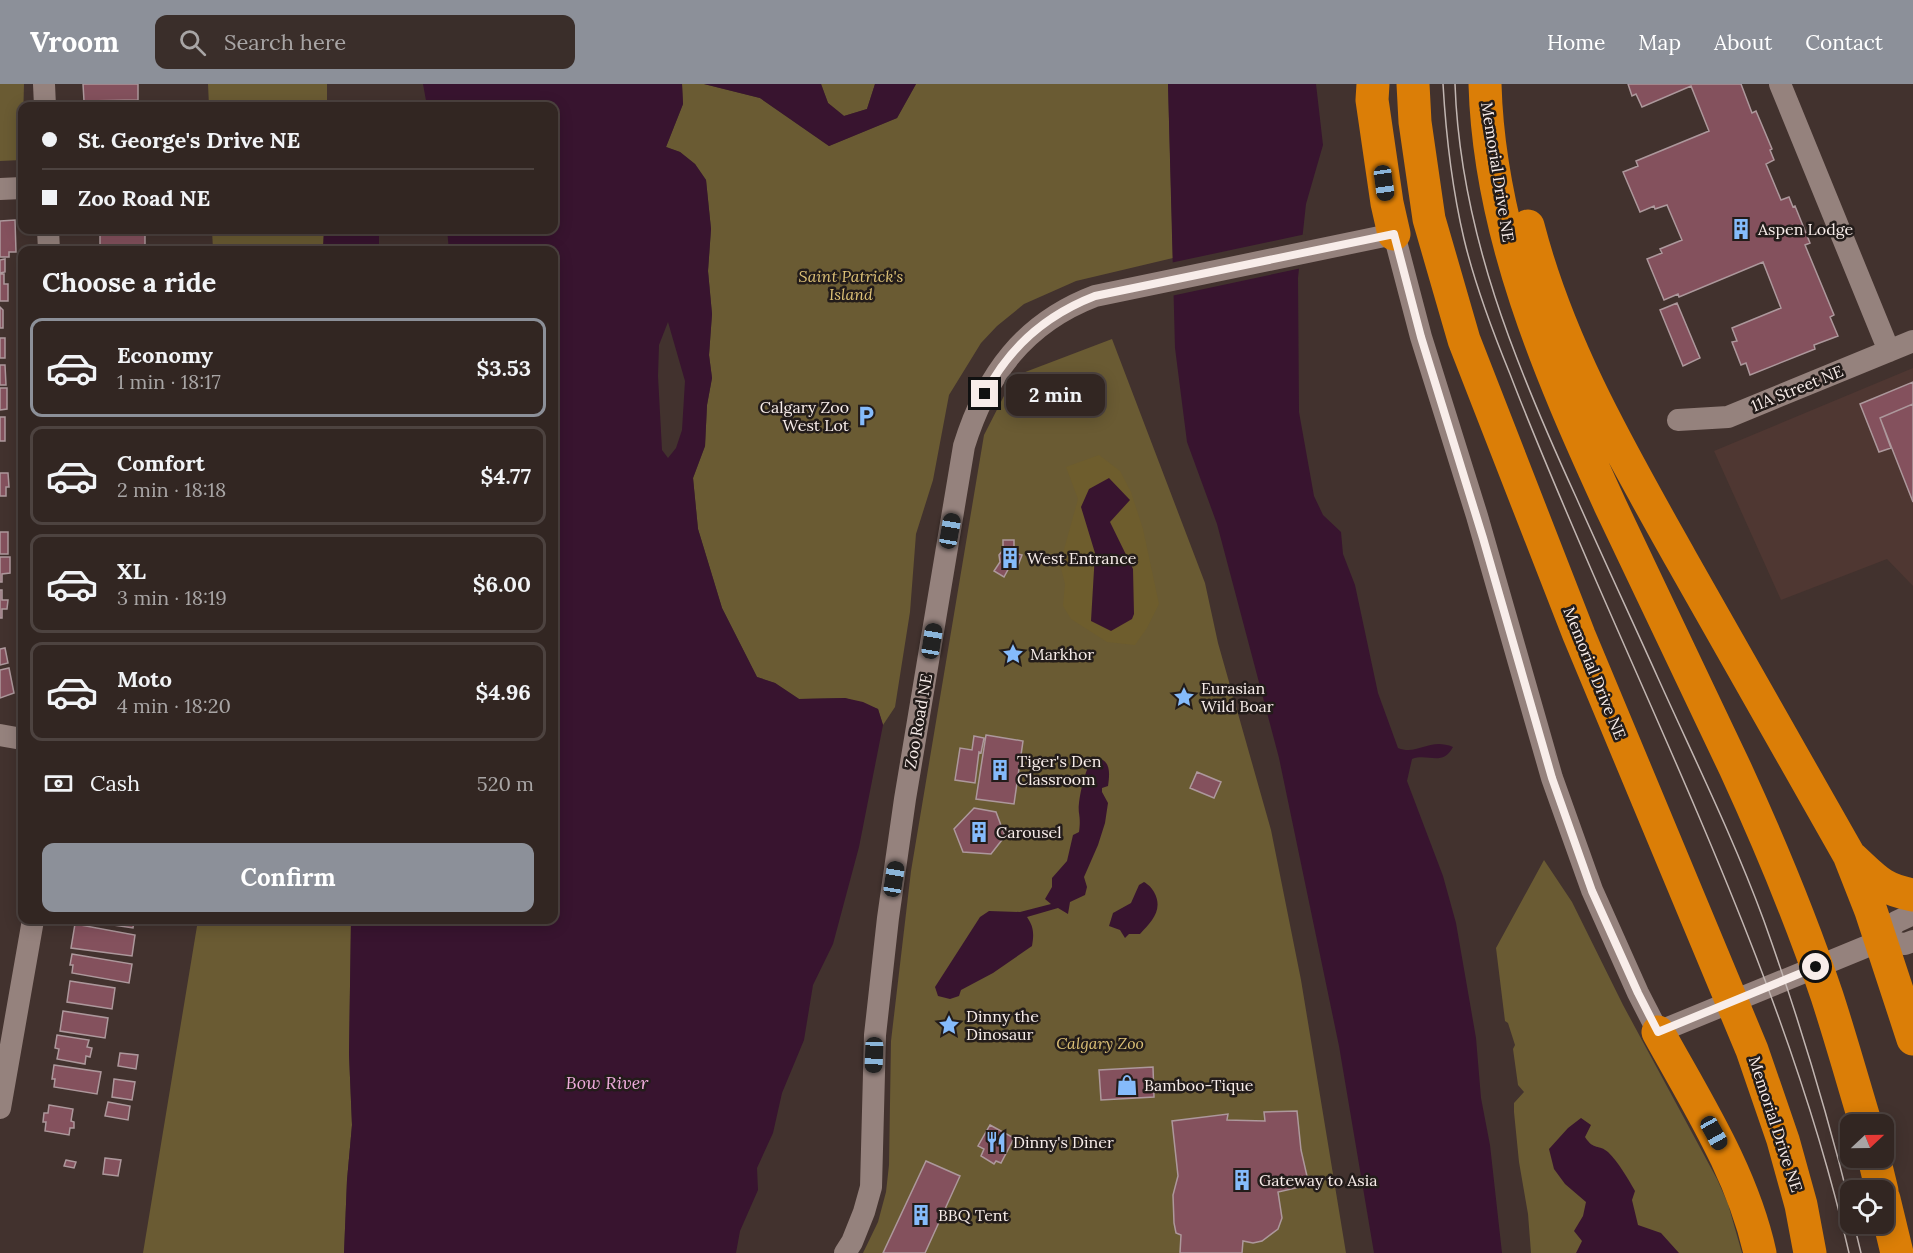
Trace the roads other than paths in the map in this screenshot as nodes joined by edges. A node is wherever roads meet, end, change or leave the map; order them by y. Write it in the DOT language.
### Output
graph roads {
  1 [pos="44,84"];
  2 [pos="1373,84"];
  3 [pos="1413,84"];
  4 [pos="1485,84"];
  5 [pos="1780,84"];
  6 [pos="45,102"];
  7 [pos="1488,125"];
  8 [pos="18,188"];
  9 [pos="0,189"];
  10 [pos="1379,236"];
  11 [pos="1913,342"];
  12 [pos="1889,351"];
  13 [pos="1678,420"];
  14 [pos="0,735"];
  15 [pos="18,738"];
  16 [pos="1849,855"];
  17 [pos="1913,895"];
  18 [pos="1913,914"];
  19 [pos="32,924"];
  20 [pos="1913,941"];
  21 [pos="1869,946"];
  22 [pos="1658,1032"];
  23 [pos="1913,1040"];
  24 [pos="0,1108"];
  25 [pos="1863,1114"];
  26 [pos="1892,1234"];
  27 [pos="844,1253"];
  28 [pos="1760,1253"];
  29 [pos="1810,1253"];
  30 [pos="1897,1253"];
  1 -- 6 [label="street"];
  2 -- 10 [label="highway"];
  3 -- 29 [label="highway, Memorial Drive NE"];
  4 -- 7 [label="highway, Memorial Drive NE"];
  5 -- 12 [label="street"];
  7 -- 16 [label="highway"];
  7 -- 25 [label="highway, Memorial Drive NE"];
  8 -- 9 [label="street"];
  10 -- 22 [label="street"];
  10 -- 27 [label="street, Zoo Road NE"];
  11 -- 12 [label="street, 11A Street NE"];
  12 -- 13 [label="street, 11A Street NE"];
  14 -- 15 [label="street"];
  16 -- 17 [label="highway"];
  16 -- 21 [label="highway"];
  18 -- 21 [label="street"];
  19 -- 24 [label="street"];
  20 -- 21 [label="street"];
  21 -- 22 [label="street"];
  21 -- 23 [label="highway"];
  22 -- 28 [label="highway"];
  26 -- 30 [label="highway"];
}
